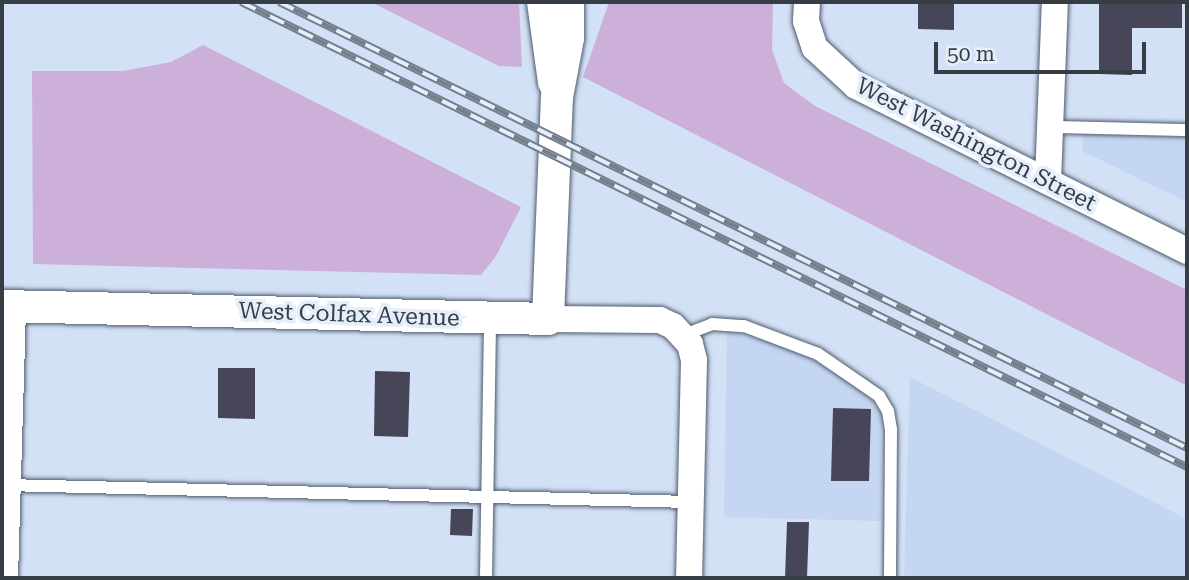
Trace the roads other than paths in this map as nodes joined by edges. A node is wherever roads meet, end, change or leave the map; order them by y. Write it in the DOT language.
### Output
graph roads {
  1 [pos="543,2"];
  2 [pos="568,2"];
  3 [pos="586,2"];
  4 [pos="807,2"];
  5 [pos="1055,2"];
  6 [pos="568,38"];
  7 [pos="558,97"];
  8 [pos="1052,127"];
  9 [pos="1187,130"];
  10 [pos="1048,181"];
  11 [pos="1187,251"];
  12 [pos="6,306"];
  13 [pos="489,319"];
  14 [pos="548,319"];
  15 [pos="684,335"];
  16 [pos="3,485"];
  17 [pos="487,497"];
  18 [pos="690,502"];
  19 [pos="2,578"];
  20 [pos="486,578"];
  21 [pos="689,578"];
  22 [pos="890,578"];
  1 -- 7 [label="street"];
  2 -- 6 [label="street"];
  3 -- 6 [label="street"];
  4 -- 10 [label="street, West Washington Street"];
  5 -- 8 [label="street"];
  6 -- 7 [label="street"];
  7 -- 14 [label="street"];
  8 -- 9 [label="lane"];
  8 -- 10 [label="street"];
  10 -- 11 [label="street, West Washington Street"];
  12 -- 13 [label="street, West Colfax Avenue"];
  12 -- 16 [label="street"];
  13 -- 14 [label="street, West Colfax Avenue"];
  13 -- 17 [label="lane"];
  14 -- 15 [label="street, West Colfax Avenue"];
  15 -- 18 [label="street"];
  15 -- 22 [label="lane"];
  16 -- 17 [label="lane"];
  16 -- 19 [label="street"];
  17 -- 18 [label="lane"];
  17 -- 20 [label="lane"];
  18 -- 21 [label="street"];
}
